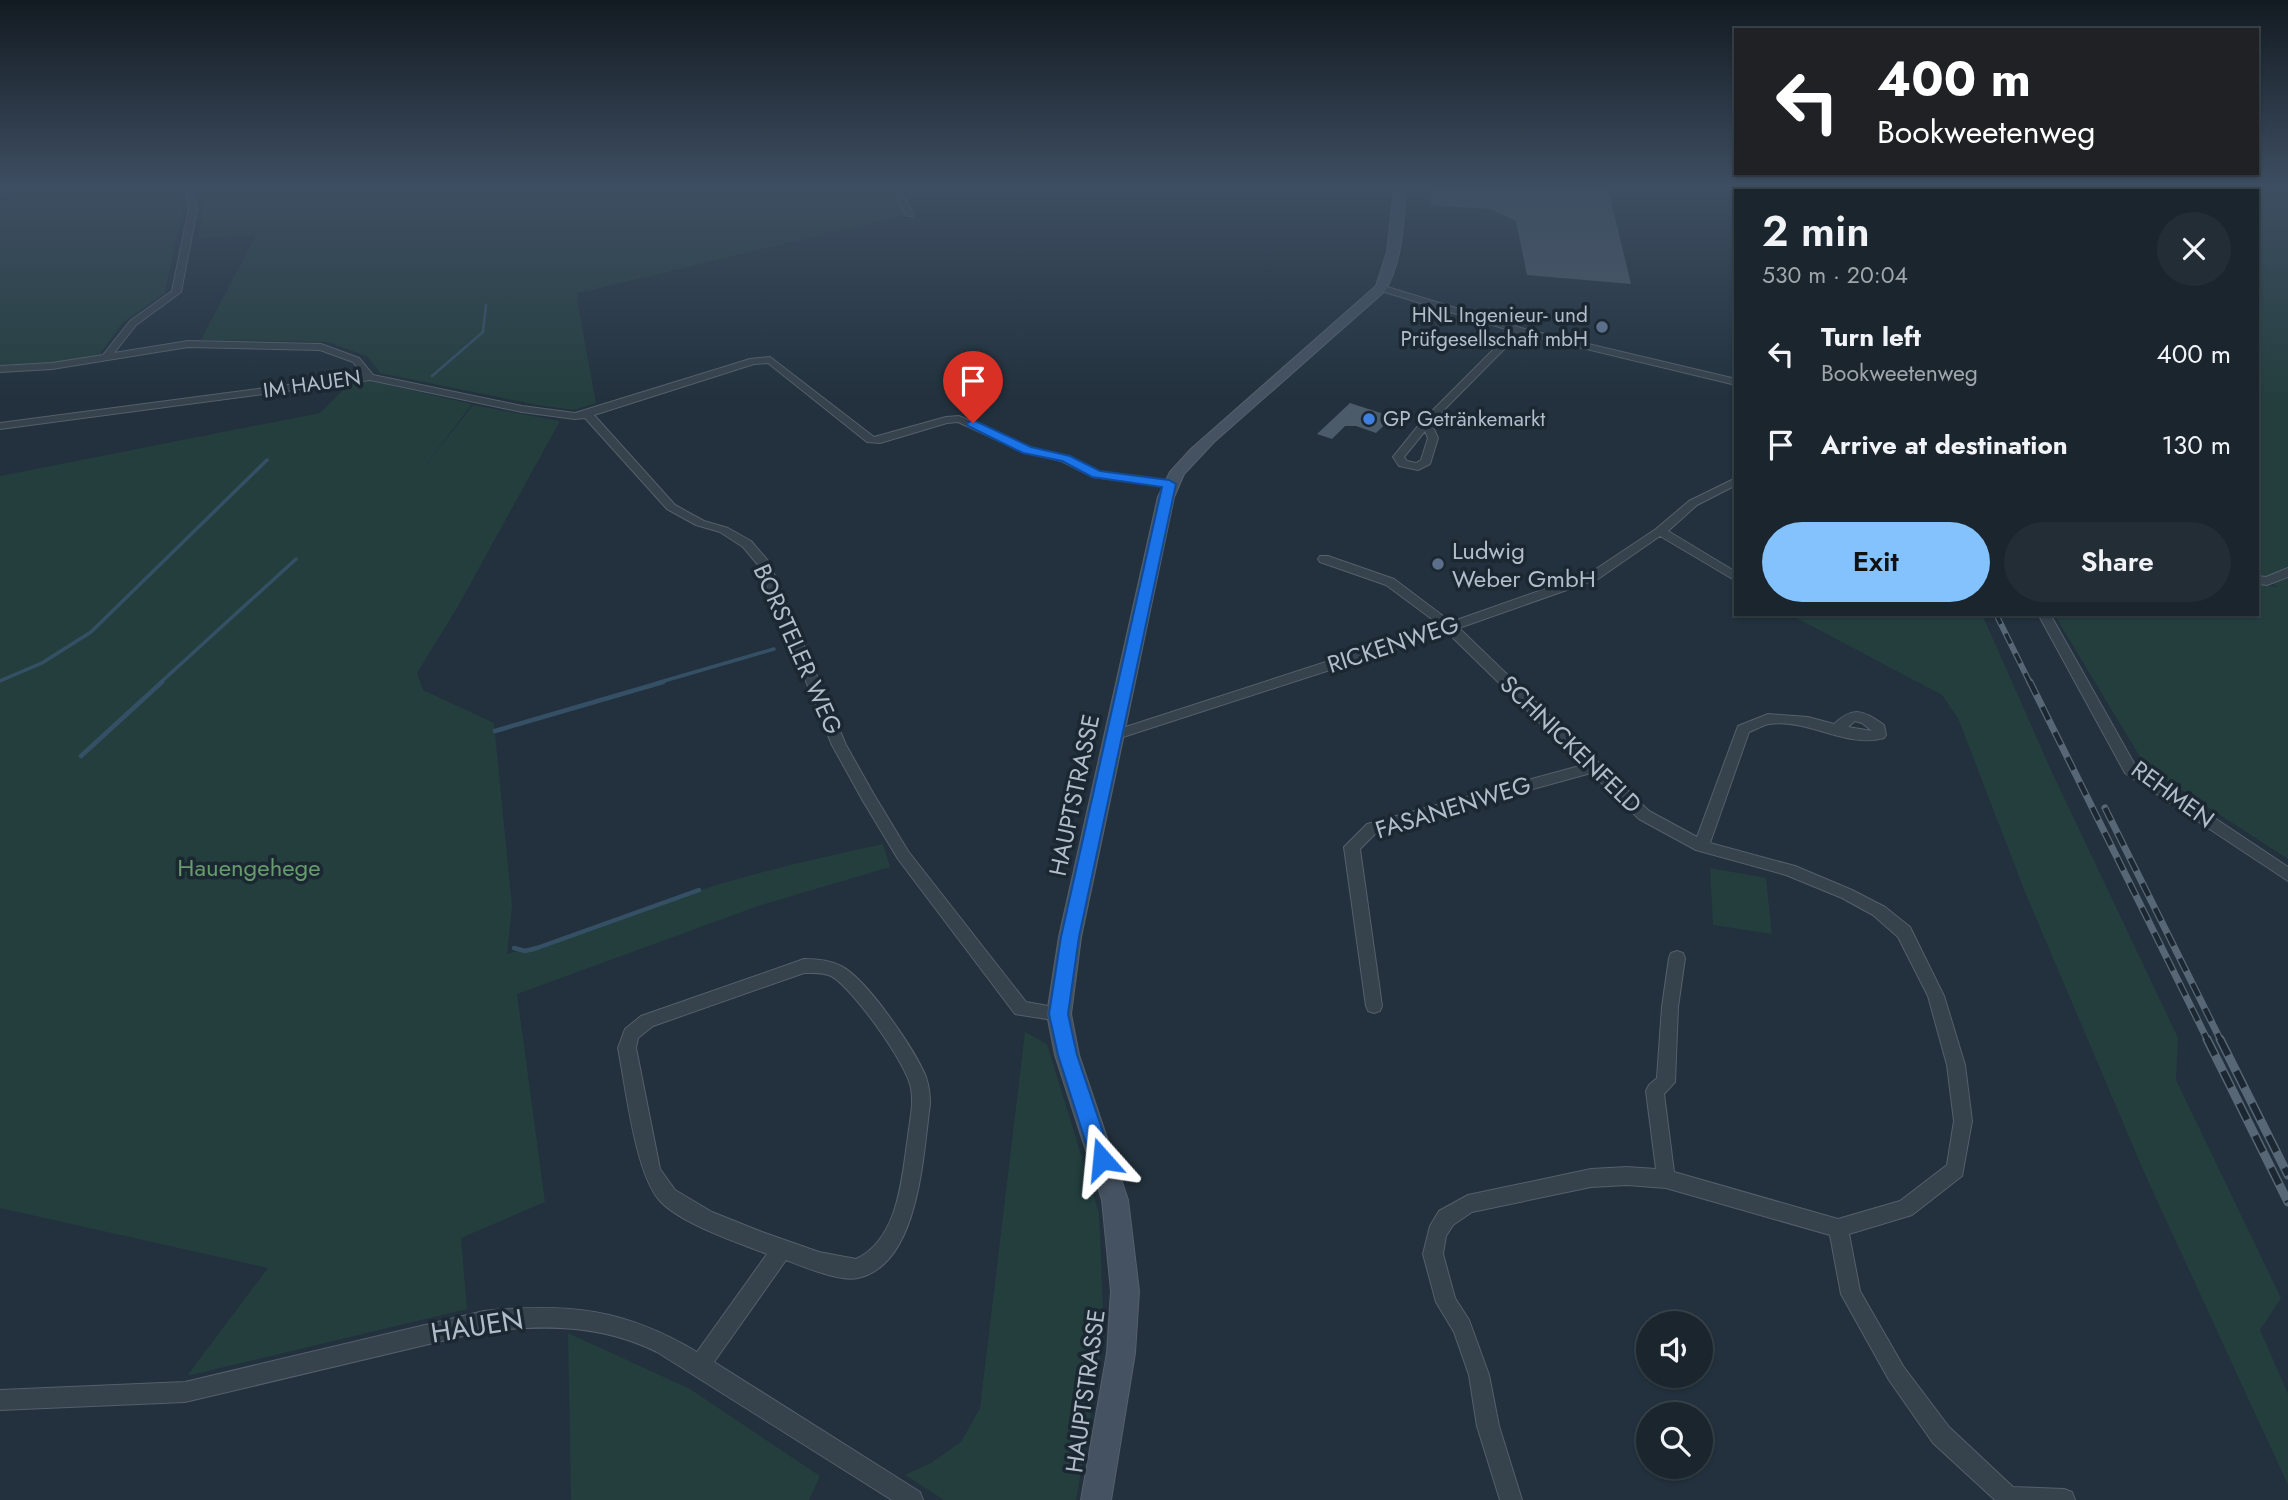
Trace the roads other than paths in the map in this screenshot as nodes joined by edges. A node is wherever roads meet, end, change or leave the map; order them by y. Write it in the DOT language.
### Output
graph roads {
  1 [pos="183,259"];
  2 [pos="1392,259"];
  3 [pos="1381,288"];
  4 [pos="1518,330"];
  5 [pos="106,357"];
  6 [pos="0,369"];
  7 [pos="370,377"];
  8 [pos="1734,382"];
  9 [pos="587,414"];
  10 [pos="1426,423"];
  11 [pos="0,426"];
  12 [pos="1734,482"];
  13 [pos="1169,484"];
  14 [pos="1660,531"];
  15 [pos="1324,559"];
  16 [pos="2288,572"];
  17 [pos="1734,576"];
  18 [pos="2259,580"];
  19 [pos="2045,616"];
  20 [pos="1449,626"];
  21 [pos="1837,730"];
  22 [pos="1115,735"];
  23 [pos="1593,767"];
  24 [pos="1701,846"];
  25 [pos="2288,875"];
  26 [pos="1677,958"];
  27 [pos="1374,1006"];
  28 [pos="1059,1014"];
  29 [pos="1666,1179"];
  30 [pos="1838,1228"];
  31 [pos="780,1251"];
  32 [pos="700,1366"];
  33 [pos="0,1400"];
  34 [pos="2009,1499"];
  35 [pos="912,1500"];
  36 [pos="1096,1500"];
  37 [pos="1511,1500"];
  38 [pos="2064,1500"];
  1 -- 5 [label="street"];
  2 -- 3 [label="main road, HAUPTSTRASSE"];
  3 -- 4 [label="street"];
  3 -- 13 [label="main road, HAUPTSTRASSE"];
  4 -- 8 [label="street"];
  4 -- 10 [label="street"];
  5 -- 6 [label="street, IM HAUEN"];
  5 -- 7 [label="street, IM HAUEN"];
  7 -- 9 [label="street"];
  7 -- 11 [label="street, IM HAUEN"];
  9 -- 13 [label="street"];
  9 -- 28 [label="street, BORSTELER WEG"];
  12 -- 14 [label="street, RICKENWEG"];
  13 -- 22 [label="main road, HAUPTSTRASSE"];
  14 -- 17 [label="street"];
  14 -- 20 [label="street, RICKENWEG"];
  15 -- 20 [label="street, SCHNICKENFELD"];
  16 -- 18 [label="street"];
  19 -- 25 [label="street, REHMEN"];
  20 -- 22 [label="street, RICKENWEG"];
  20 -- 23 [label="street, SCHNICKENFELD"];
  21 -- 24 [label="street"];
  22 -- 28 [label="main road, HAUPTSTRASSE"];
  23 -- 24 [label="street, SCHNICKENFELD"];
  23 -- 27 [label="street, FASANENWEG"];
  24 -- 30 [label="street, SCHNICKENFELD"];
  26 -- 29 [label="street"];
  28 -- 36 [label="main road, HAUPTSTRASSE"];
  29 -- 30 [label="street"];
  29 -- 37 [label="street"];
  30 -- 34 [label="street"];
  31 -- 31 [label="street"];
  31 -- 32 [label="street"];
  32 -- 33 [label="street, HAUEN"];
  32 -- 35 [label="street, HAUEN"];
  34 -- 38 [label="street"];
}
